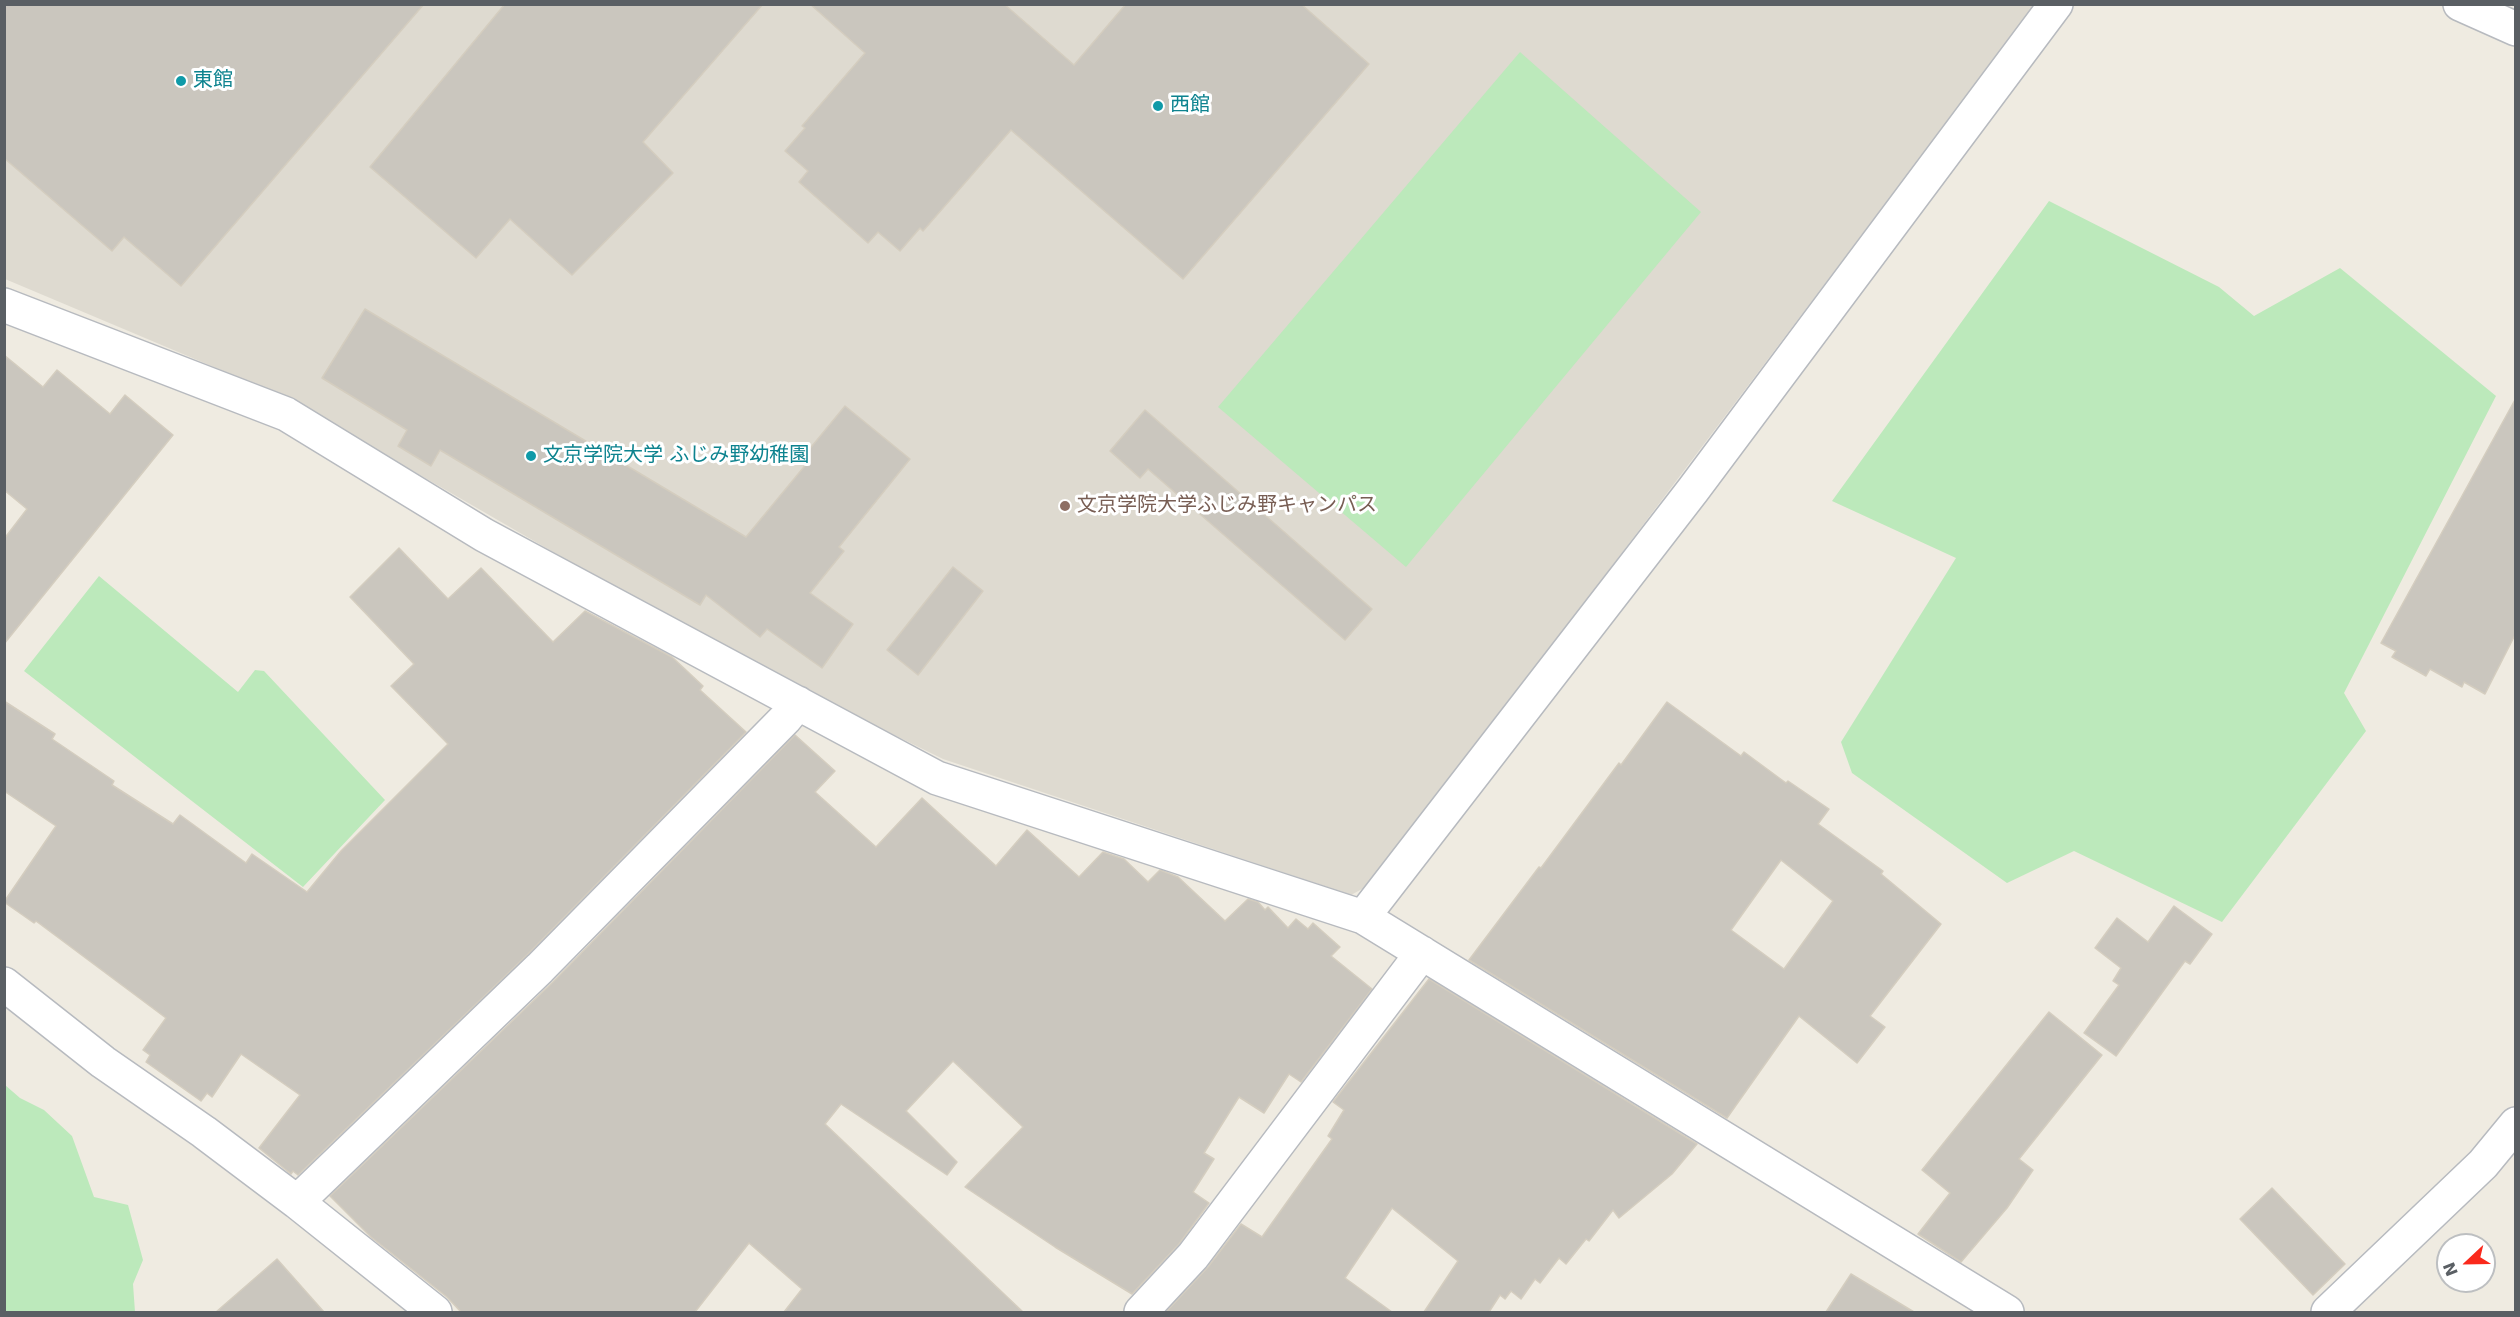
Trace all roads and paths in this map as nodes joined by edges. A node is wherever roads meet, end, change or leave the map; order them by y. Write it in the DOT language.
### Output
graph roads {
  1 [pos="2056,4"];
  2 [pos="2460,4"];
  3 [pos="2516,29"];
  4 [pos="4,305"];
  5 [pos="798,703"];
  6 [pos="1363,917"];
  7 [pos="1422,953"];
  8 [pos="4,984"];
  9 [pos="2516,1124"];
  10 [pos="297,1202"];
  11 [pos="435,1312"];
  12 [pos="1142,1312"];
  13 [pos="2007,1312"];
  14 [pos="2328,1312"];
  1 -- 6 [label="street"];
  2 -- 3 [label="street"];
  4 -- 5 [label="street"];
  5 -- 6 [label="street"];
  5 -- 10 [label="street"];
  6 -- 7 [label="street"];
  7 -- 12 [label="street"];
  7 -- 13 [label="street"];
  8 -- 10 [label="street"];
  9 -- 14 [label="street"];
  10 -- 11 [label="street"];
}
